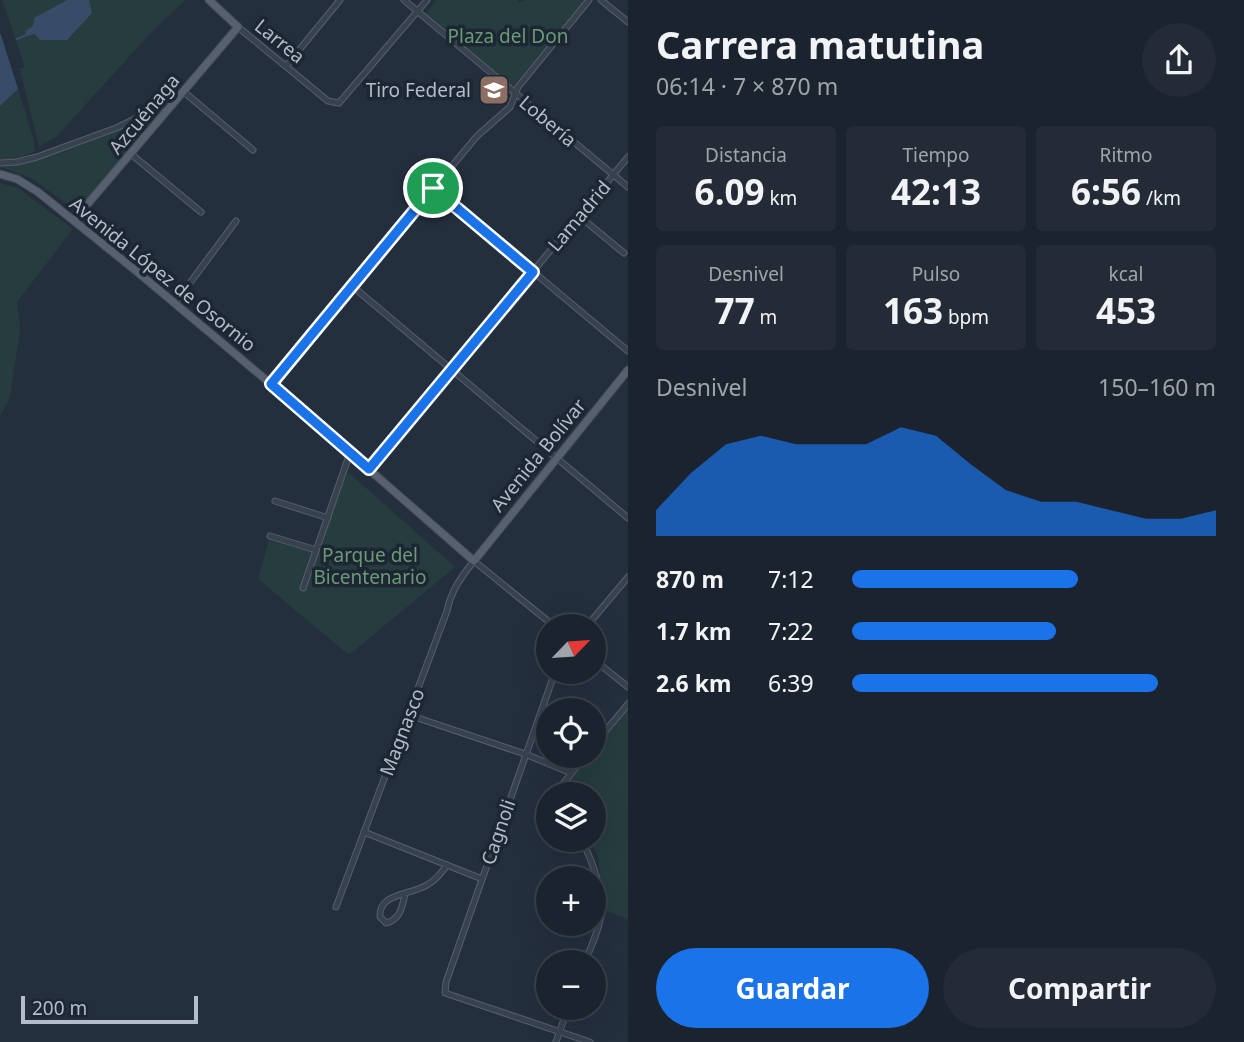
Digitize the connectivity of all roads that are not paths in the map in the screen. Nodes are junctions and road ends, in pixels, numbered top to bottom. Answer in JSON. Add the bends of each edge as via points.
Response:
{"nodes":[{"id":1,"x":209,"y":0,"type":"edge"},
{"id":2,"x":340,"y":0,"type":"edge"},
{"id":3,"x":404,"y":0,"type":"edge"},
{"id":4,"x":427,"y":0,"type":"edge"},
{"id":5,"x":589,"y":0,"type":"edge"},
{"id":6,"x":601,"y":0,"type":"edge"},
{"id":7,"x":417,"y":11,"type":"junction"},
{"id":8,"x":628,"y":22,"type":"edge"},
{"id":9,"x":238,"y":27,"type":"junction"},
{"id":10,"x":286,"y":66,"type":"junction"},
{"id":11,"x":515,"y":93,"type":"junction"},
{"id":12,"x":181,"y":95,"type":"junction"},
{"id":13,"x":253,"y":150,"type":"dead end"},
{"id":14,"x":131,"y":154,"type":"junction"},
{"id":15,"x":628,"y":157,"type":"edge"},
{"id":16,"x":0,"y":163,"type":"edge"},
{"id":17,"x":0,"y":174,"type":"edge"},
{"id":18,"x":613,"y":175,"type":"junction"},
{"id":19,"x":628,"y":187,"type":"edge"},
{"id":20,"x":433,"y":188,"type":"junction"},
{"id":21,"x":201,"y":212,"type":"dead end"},
{"id":22,"x":579,"y":216,"type":"junction"},
{"id":23,"x":74,"y":220,"type":"junction"},
{"id":24,"x":236,"y":221,"type":"dead end"},
{"id":25,"x":624,"y":253,"type":"dead end"},
{"id":26,"x":533,"y":272,"type":"junction"},
{"id":27,"x":351,"y":285,"type":"junction"},
{"id":28,"x":175,"y":303,"type":"junction"},
{"id":29,"x":628,"y":351,"type":"edge"},
{"id":30,"x":452,"y":370,"type":"junction"},
{"id":31,"x":628,"y":370,"type":"edge"},
{"id":32,"x":271,"y":384,"type":"junction"},
{"id":33,"x":350,"y":453,"type":"junction"},
{"id":34,"x":555,"y":458,"type":"junction"},
{"id":35,"x":369,"y":469,"type":"junction"},
{"id":36,"x":275,"y":500,"type":"dead end"},
{"id":37,"x":328,"y":518,"type":"junction"},
{"id":38,"x":628,"y":518,"type":"edge"},
{"id":39,"x":270,"y":536,"type":"dead end"},
{"id":40,"x":316,"y":550,"type":"junction"},
{"id":41,"x":474,"y":561,"type":"junction"},
{"id":42,"x":628,"y":577,"type":"edge"},
{"id":43,"x":303,"y":588,"type":"dead end"},
{"id":44,"x":539,"y":614,"type":"edge"},
{"id":45,"x":597,"y":614,"type":"edge"},
{"id":46,"x":606,"y":669,"type":"edge"},
{"id":47,"x":551,"y":684,"type":"edge"},
{"id":48,"x":628,"y":687,"type":"edge"},
{"id":49,"x":628,"y":704,"type":"edge"},
{"id":50,"x":409,"y":715,"type":"junction"},
{"id":51,"x":606,"y":730,"type":"edge"},
{"id":52,"x":525,"y":754,"type":"junction"},
{"id":53,"x":575,"y":768,"type":"edge"},
{"id":54,"x":571,"y":773,"type":"junction"},
{"id":55,"x":564,"y":782,"type":"edge"},
{"id":56,"x":365,"y":832,"type":"junction"},
{"id":57,"x":588,"y":852,"type":"edge"},
{"id":58,"x":447,"y":865,"type":"junction"},
{"id":59,"x":482,"y":879,"type":"junction"},
{"id":60,"x":405,"y":894,"type":"junction"},
{"id":61,"x":336,"y":907,"type":"dead end"},
{"id":62,"x":589,"y":950,"type":"edge"},
{"id":63,"x":564,"y":1020,"type":"edge"},
{"id":64,"x":560,"y":1031,"type":"junction"},
{"id":65,"x":556,"y":1042,"type":"edge"},
{"id":66,"x":590,"y":1042,"type":"edge"}],
"edges":[{"from":1,"to":9,"type":"main road","name":"Larrea"},
{"from":2,"to":10,"type":"street"},
{"from":3,"to":7,"type":"street","name":"Lobería"},
{"from":4,"to":7,"type":"street"},
{"from":5,"to":11,"type":"street"},
{"from":6,"to":8,"type":"street"},
{"from":7,"to":10,"type":"street","name":"Larrea","via":[[339,103]]},
{"from":7,"to":11,"type":"street","name":"Lobería"},
{"from":9,"to":10,"type":"street","name":"Larrea"},
{"from":9,"to":12,"type":"main road","name":"Azcuénaga"},
{"from":11,"to":18,"type":"street","name":"Lobería"},
{"from":11,"to":20,"type":"street","via":[[510,107],[477,136]]},
{"from":12,"to":13,"type":"street"},
{"from":12,"to":14,"type":"main road","name":"Azcuénaga"},
{"from":12,"to":16,"type":"street","via":[[116,128],[37,157]]},
{"from":14,"to":21,"type":"street"},
{"from":14,"to":23,"type":"main road","name":"Azcuénaga"},
{"from":15,"to":18,"type":"street","name":"Lamadrid"},
{"from":17,"to":23,"type":"main road","name":"Avenida López de Osornio","via":[[30,187]]},
{"from":18,"to":19,"type":"street","name":"Lobería"},
{"from":18,"to":22,"type":"street","name":"Lamadrid"},
{"from":20,"to":26,"type":"street"},
{"from":20,"to":27,"type":"street"},
{"from":22,"to":25,"type":"street"},
{"from":22,"to":26,"type":"street","name":"Lamadrid"},
{"from":23,"to":28,"type":"main road","name":"Avenida López de Osornio"},
{"from":24,"to":28,"type":"street"},
{"from":26,"to":29,"type":"street"},
{"from":26,"to":30,"type":"street","name":"Lamadrid"},
{"from":27,"to":30,"type":"street"},
{"from":27,"to":32,"type":"street"},
{"from":28,"to":32,"type":"main road","name":"Avenida López de Osornio"},
{"from":30,"to":34,"type":"street"},
{"from":30,"to":35,"type":"street","name":"Lamadrid"},
{"from":31,"to":34,"type":"main road","name":"Avenida Bolívar"},
{"from":32,"to":33,"type":"main road","name":"Avenida López de Osornio"},
{"from":33,"to":35,"type":"main road","name":"Avenida López de Osornio"},
{"from":33,"to":37,"type":"street"},
{"from":34,"to":38,"type":"street"},
{"from":34,"to":41,"type":"main road","name":"Avenida Bolívar"},
{"from":35,"to":41,"type":"main road","name":"Avenida López de Osornio"},
{"from":36,"to":37,"type":"street"},
{"from":37,"to":40,"type":"street"},
{"from":39,"to":40,"type":"street"},
{"from":40,"to":43,"type":"street"},
{"from":41,"to":44,"type":"street","name":"Avenida López de Osornio"},
{"from":41,"to":50,"type":"street","name":"Magnasco","via":[[454,589]]},
{"from":42,"to":45,"type":"street"},
{"from":46,"to":48,"type":"street"},
{"from":47,"to":52,"type":"street","name":"Cagnoli"},
{"from":49,"to":51,"type":"street"},
{"from":50,"to":52,"type":"street"},
{"from":50,"to":56,"type":"street","name":"Magnasco"},
{"from":52,"to":54,"type":"street"},
{"from":52,"to":59,"type":"street","name":"Cagnoli"},
{"from":53,"to":54,"type":"street"},
{"from":54,"to":55,"type":"street"},
{"from":56,"to":58,"type":"street"},
{"from":56,"to":61,"type":"street","name":"Magnasco"},
{"from":57,"to":62,"type":"street","via":[[601,918]]},
{"from":58,"to":59,"type":"street"},
{"from":58,"to":60,"type":"street","via":[[433,882]]},
{"from":59,"to":64,"type":"street","name":"Cagnoli","via":[[445,993]]},
{"from":60,"to":60,"type":"street","via":[[383,902],[379,910],[386,923],[394,921]]},
{"from":63,"to":64,"type":"street"},
{"from":64,"to":65,"type":"street"},
{"from":64,"to":66,"type":"street"}]}
